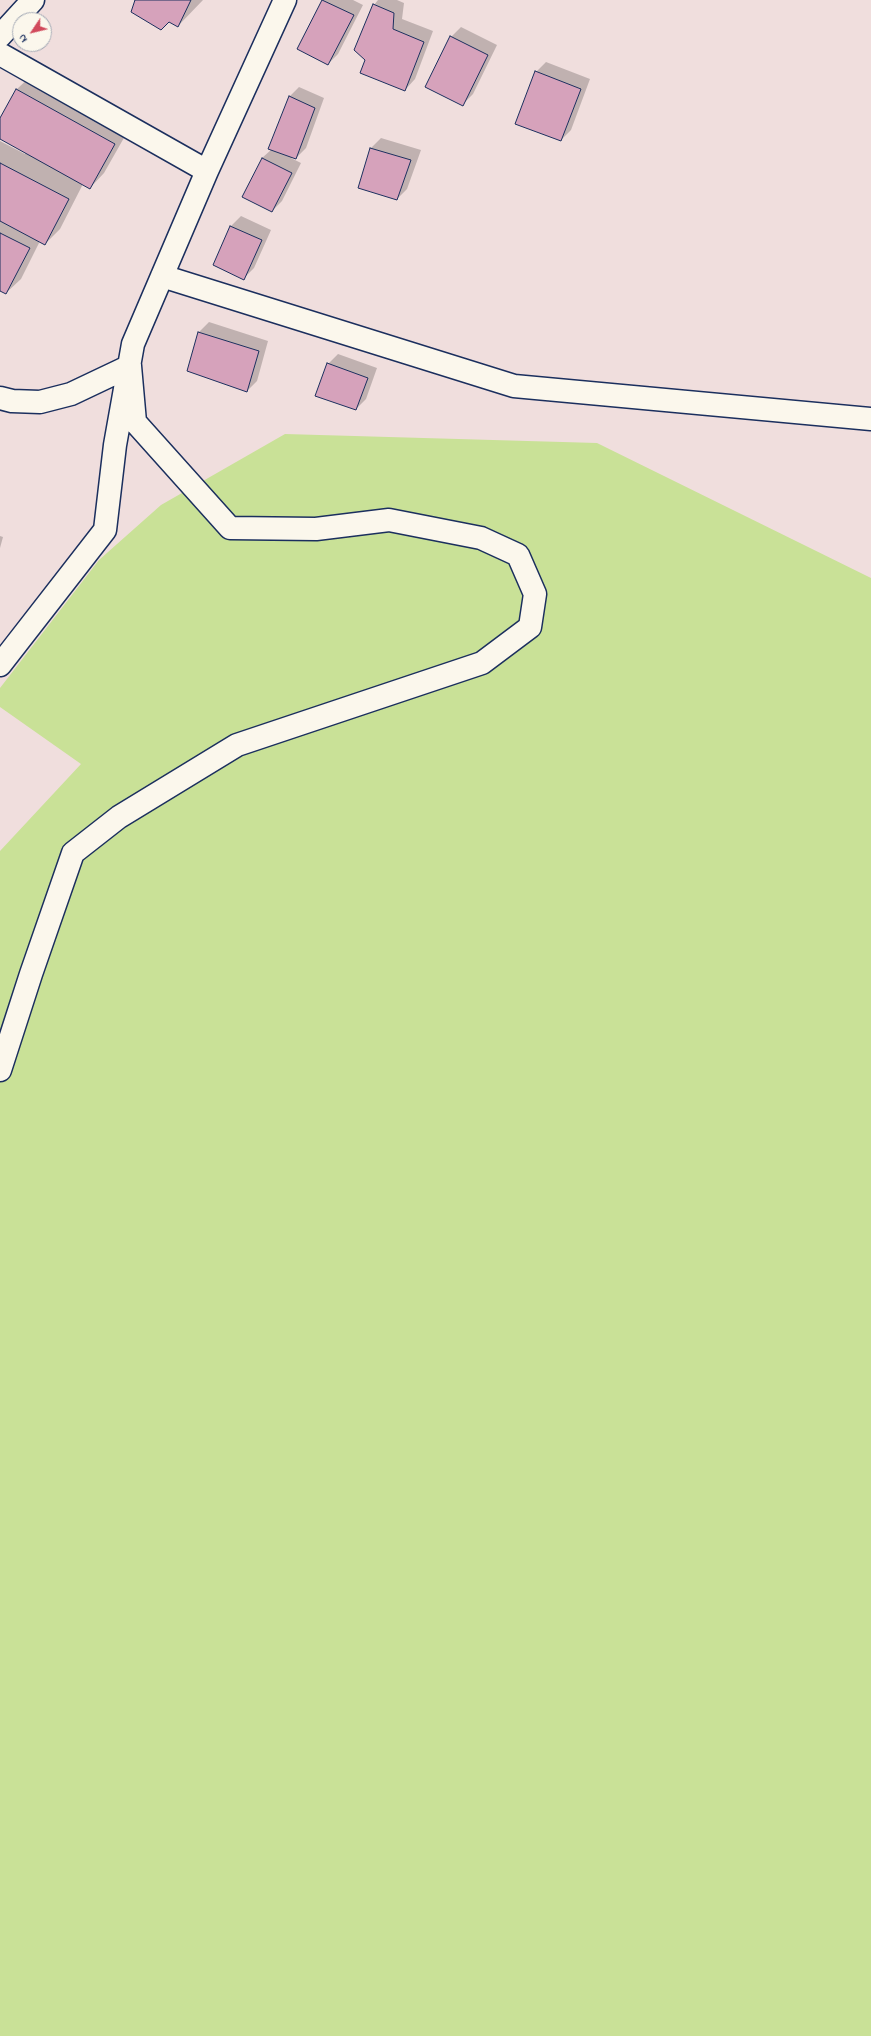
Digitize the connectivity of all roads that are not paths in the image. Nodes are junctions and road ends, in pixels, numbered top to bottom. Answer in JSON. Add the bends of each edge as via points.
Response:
{"nodes":[{"id":1,"x":33,"y":0,"type":"edge"},
{"id":2,"x":285,"y":0,"type":"edge"},
{"id":3,"x":0,"y":36,"type":"edge"},
{"id":4,"x":0,"y":54,"type":"edge"},
{"id":5,"x":207,"y":171,"type":"junction"},
{"id":6,"x":162,"y":276,"type":"junction"},
{"id":7,"x":130,"y":366,"type":"junction"},
{"id":8,"x":0,"y":398,"type":"edge"},
{"id":9,"x":871,"y":419,"type":"edge"},
{"id":10,"x":0,"y":665,"type":"edge"},
{"id":11,"x":0,"y":1070,"type":"edge"}],
"edges":[{"from":1,"to":3,"type":"street"},
{"from":2,"to":5,"type":"street"},
{"from":4,"to":5,"type":"street"},
{"from":5,"to":6,"type":"street"},
{"from":6,"to":7,"type":"street","via":[[133,344]]},
{"from":6,"to":9,"type":"street","via":[[514,386]]},
{"from":7,"to":8,"type":"street","via":[[71,394],[40,402]]},
{"from":7,"to":10,"type":"street","via":[[115,445],[104,530]]},
{"from":7,"to":11,"type":"street","via":[[135,422],[230,528],[316,529],[389,520],[481,538],[518,555],[535,594],[530,627],[482,663],[237,745],[119,817],[73,854]]}]}
